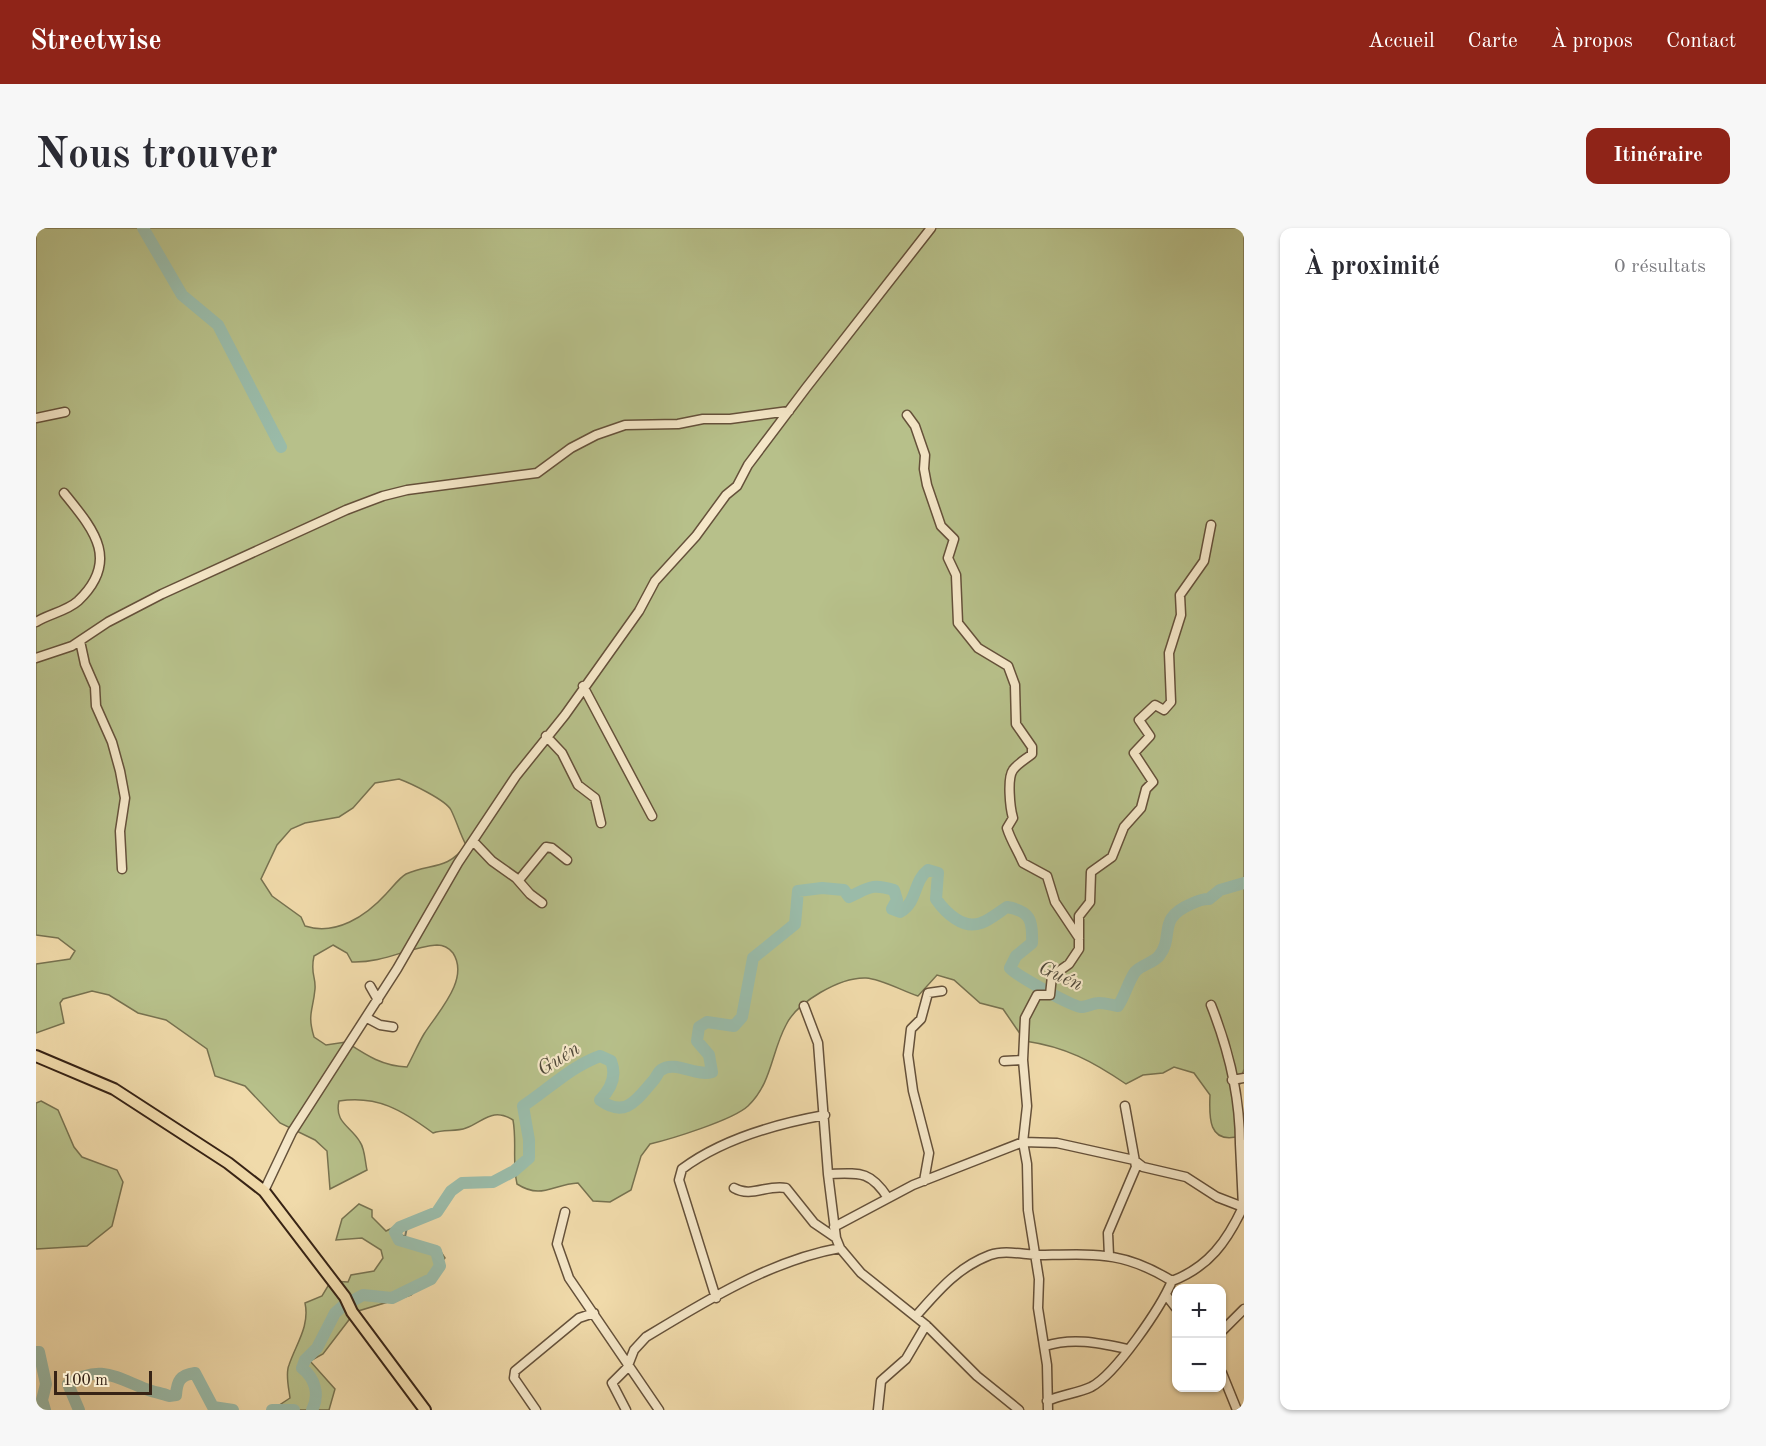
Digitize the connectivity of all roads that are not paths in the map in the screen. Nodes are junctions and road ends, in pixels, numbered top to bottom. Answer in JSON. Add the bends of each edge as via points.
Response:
{"nodes":[{"id":1,"x":932,"y":228,"type":"edge"},
{"id":2,"x":789,"y":411,"type":"junction"},
{"id":3,"x":65,"y":412,"type":"dead end"},
{"id":4,"x":907,"y":415,"type":"dead end"},
{"id":5,"x":36,"y":418,"type":"edge"},
{"id":6,"x":64,"y":493,"type":"dead end"},
{"id":7,"x":1210,"y":525,"type":"dead end"},
{"id":8,"x":36,"y":622,"type":"edge"},
{"id":9,"x":80,"y":641,"type":"junction"},
{"id":10,"x":36,"y":658,"type":"edge"},
{"id":11,"x":583,"y":686,"type":"junction"},
{"id":12,"x":546,"y":736,"type":"junction"},
{"id":13,"x":652,"y":816,"type":"dead end"},
{"id":14,"x":601,"y":823,"type":"dead end"},
{"id":15,"x":473,"y":841,"type":"junction"},
{"id":16,"x":567,"y":860,"type":"dead end"},
{"id":17,"x":122,"y":869,"type":"dead end"},
{"id":18,"x":519,"y":880,"type":"junction"},
{"id":19,"x":542,"y":903,"type":"dead end"},
{"id":20,"x":1081,"y":943,"type":"junction"},
{"id":21,"x":370,"y":986,"type":"dead end"},
{"id":22,"x":942,"y":991,"type":"dead end"},
{"id":23,"x":378,"y":1000,"type":"junction"},
{"id":24,"x":1211,"y":1005,"type":"dead end"},
{"id":25,"x":804,"y":1006,"type":"dead end"},
{"id":26,"x":366,"y":1018,"type":"junction"},
{"id":27,"x":393,"y":1027,"type":"dead end"},
{"id":28,"x":36,"y":1056,"type":"edge"},
{"id":29,"x":1023,"y":1060,"type":"junction"},
{"id":30,"x":1004,"y":1061,"type":"dead end"},
{"id":31,"x":1244,"y":1078,"type":"edge"},
{"id":32,"x":1232,"y":1080,"type":"junction"},
{"id":33,"x":1125,"y":1106,"type":"dead end"},
{"id":34,"x":825,"y":1115,"type":"junction"},
{"id":35,"x":1023,"y":1142,"type":"junction"},
{"id":36,"x":1242,"y":1144,"type":"edge"},
{"id":37,"x":1134,"y":1160,"type":"junction"},
{"id":38,"x":828,"y":1174,"type":"junction"},
{"id":39,"x":924,"y":1181,"type":"junction"},
{"id":40,"x":734,"y":1188,"type":"dead end"},
{"id":41,"x":264,"y":1191,"type":"junction"},
{"id":42,"x":888,"y":1198,"type":"junction"},
{"id":43,"x":1243,"y":1206,"type":"edge"},
{"id":44,"x":565,"y":1212,"type":"dead end"},
{"id":45,"x":834,"y":1227,"type":"junction"},
{"id":46,"x":836,"y":1238,"type":"junction"},
{"id":47,"x":840,"y":1248,"type":"junction"},
{"id":48,"x":1035,"y":1254,"type":"junction"},
{"id":49,"x":1109,"y":1256,"type":"junction"},
{"id":50,"x":1172,"y":1281,"type":"junction"},
{"id":51,"x":1166,"y":1295,"type":"junction"},
{"id":52,"x":716,"y":1298,"type":"junction"},
{"id":53,"x":1172,"y":1303,"type":"edge"},
{"id":54,"x":1244,"y":1310,"type":"edge"},
{"id":55,"x":594,"y":1314,"type":"junction"},
{"id":56,"x":916,"y":1316,"type":"junction"},
{"id":57,"x":926,"y":1325,"type":"junction"},
{"id":58,"x":1226,"y":1326,"type":"edge"},
{"id":59,"x":1045,"y":1346,"type":"junction"},
{"id":60,"x":1128,"y":1349,"type":"junction"},
{"id":61,"x":628,"y":1364,"type":"junction"},
{"id":62,"x":1226,"y":1385,"type":"edge"},
{"id":63,"x":1048,"y":1405,"type":"edge"},
{"id":64,"x":425,"y":1410,"type":"edge"},
{"id":65,"x":536,"y":1410,"type":"edge"},
{"id":66,"x":626,"y":1410,"type":"edge"},
{"id":67,"x":659,"y":1410,"type":"edge"},
{"id":68,"x":878,"y":1410,"type":"edge"},
{"id":69,"x":1019,"y":1410,"type":"edge"},
{"id":70,"x":1237,"y":1410,"type":"edge"}],
"edges":[{"from":1,"to":2,"type":"street"},
{"from":2,"to":9,"type":"street","via":[[678,424],[625,425],[571,448],[537,473],[383,496],[153,598]]},
{"from":2,"to":11,"type":"street","via":[[736,486],[655,581],[639,610]]},
{"from":3,"to":5,"type":"street"},
{"from":4,"to":20,"type":"street","via":[[926,458],[927,485],[941,526],[954,538],[948,558],[956,576],[958,623],[978,648],[1008,666],[1015,685],[1016,723],[1032,747],[1032,754],[1013,769],[1010,777],[1009,805],[1013,818],[1007,828],[1009,835],[1023,863],[1047,876],[1055,902]]},
{"from":6,"to":8,"type":"street","via":[[97,537],[99,571],[78,601]]},
{"from":7,"to":20,"type":"street","via":[[1204,561],[1180,595],[1181,615],[1169,653],[1171,702],[1164,710],[1155,705],[1139,720],[1150,736],[1134,753],[1153,782],[1146,789],[1141,808],[1124,827],[1112,857],[1092,872],[1090,902],[1079,916]]},
{"from":9,"to":10,"type":"street"},
{"from":9,"to":17,"type":"street","via":[[125,798],[120,831]]},
{"from":11,"to":12,"type":"street"},
{"from":11,"to":13,"type":"street"},
{"from":12,"to":14,"type":"street","via":[[562,753],[578,785],[595,798]]},
{"from":12,"to":15,"type":"street"},
{"from":15,"to":18,"type":"street"},
{"from":15,"to":23,"type":"street"},
{"from":16,"to":18,"type":"street","via":[[546,847]]},
{"from":18,"to":19,"type":"street"},
{"from":20,"to":29,"type":"street","via":[[1075,958],[1052,976],[1052,993],[1037,995],[1025,1018]]},
{"from":21,"to":23,"type":"street"},
{"from":22,"to":39,"type":"street","via":[[928,993],[921,1019],[911,1029],[909,1039],[913,1090],[929,1153]]},
{"from":23,"to":26,"type":"street"},
{"from":24,"to":32,"type":"street","via":[[1224,1040]]},
{"from":25,"to":34,"type":"street","via":[[818,1042]]},
{"from":26,"to":27,"type":"street"},
{"from":26,"to":41,"type":"street","via":[[292,1132]]},
{"from":28,"to":41,"type":"main road","via":[[114,1089]]},
{"from":29,"to":30,"type":"street"},
{"from":29,"to":35,"type":"street","via":[[1027,1106]]},
{"from":31,"to":32,"type":"street"},
{"from":32,"to":36,"type":"street"},
{"from":33,"to":37,"type":"street"},
{"from":34,"to":38,"type":"street"},
{"from":34,"to":52,"type":"street","via":[[734,1141],[682,1169],[679,1180]]},
{"from":35,"to":37,"type":"street","via":[[1057,1143]]},
{"from":35,"to":39,"type":"street"},
{"from":35,"to":48,"type":"street"},
{"from":36,"to":43,"type":"street"},
{"from":37,"to":43,"type":"street","via":[[1143,1167],[1186,1176],[1217,1197]]},
{"from":37,"to":49,"type":"street","via":[[1135,1173],[1108,1233]]},
{"from":38,"to":42,"type":"street","via":[[869,1176]]},
{"from":38,"to":45,"type":"street"},
{"from":39,"to":42,"type":"street"},
{"from":40,"to":46,"type":"street","via":[[756,1192],[786,1188],[809,1218]]},
{"from":41,"to":64,"type":"main road"},
{"from":42,"to":45,"type":"street"},
{"from":43,"to":50,"type":"street","via":[[1224,1244],[1214,1255]]},
{"from":44,"to":55,"type":"street","via":[[557,1244],[569,1278]]},
{"from":45,"to":46,"type":"street"},
{"from":46,"to":47,"type":"street"},
{"from":47,"to":52,"type":"street","via":[[796,1261]]},
{"from":47,"to":56,"type":"street","via":[[861,1273]]},
{"from":48,"to":49,"type":"street"},
{"from":48,"to":56,"type":"street","via":[[996,1253],[972,1263],[954,1275]]},
{"from":48,"to":59,"type":"street"},
{"from":49,"to":50,"type":"street","via":[[1133,1260]]},
{"from":50,"to":51,"type":"street"},
{"from":51,"to":53,"type":"street"},
{"from":51,"to":60,"type":"street"},
{"from":52,"to":61,"type":"street","via":[[646,1336]]},
{"from":54,"to":58,"type":"street"},
{"from":55,"to":61,"type":"street"},
{"from":55,"to":65,"type":"street","via":[[579,1318],[515,1371],[514,1378]]},
{"from":56,"to":57,"type":"street"},
{"from":57,"to":68,"type":"street","via":[[906,1359],[881,1381]]},
{"from":57,"to":69,"type":"street","via":[[977,1376]]},
{"from":59,"to":60,"type":"street","via":[[1063,1340],[1092,1341]]},
{"from":59,"to":63,"type":"street"},
{"from":60,"to":63,"type":"street","via":[[1100,1382]]},
{"from":61,"to":66,"type":"street","via":[[612,1383]]},
{"from":61,"to":67,"type":"street"},
{"from":62,"to":70,"type":"street"}]}
